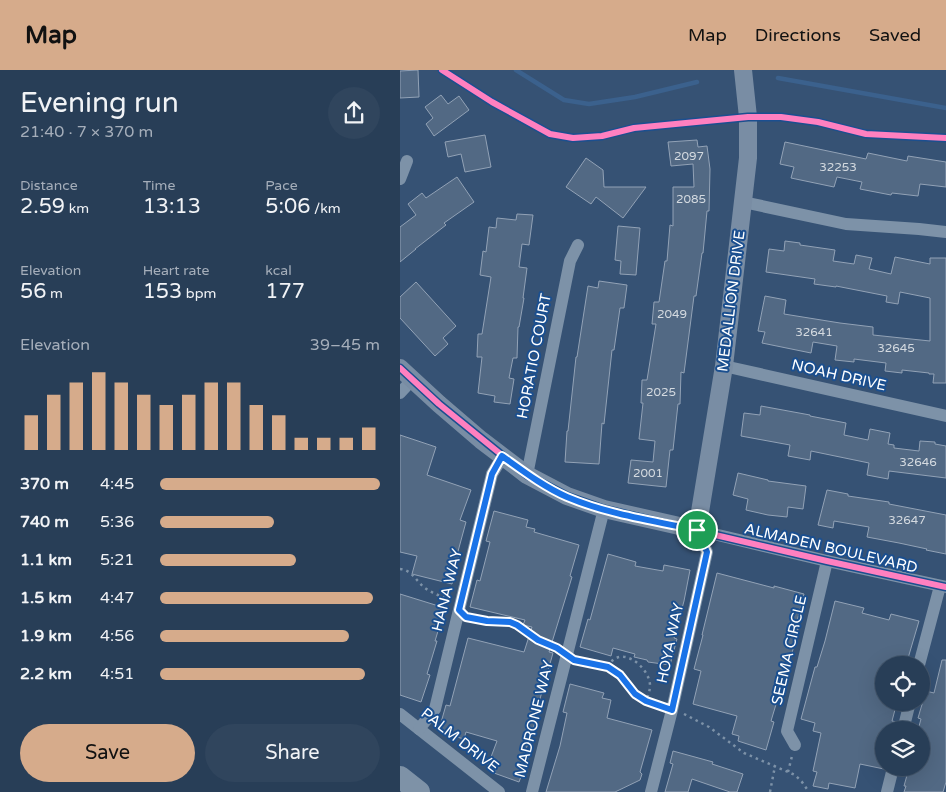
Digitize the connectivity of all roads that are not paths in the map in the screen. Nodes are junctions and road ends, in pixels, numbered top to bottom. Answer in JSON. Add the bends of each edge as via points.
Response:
{"nodes":[{"id":1,"x":743,"y":70,"type":"edge"},
{"id":2,"x":408,"y":161,"type":"dead end"},
{"id":3,"x":400,"y":179,"type":"edge"},
{"id":4,"x":743,"y":202,"type":"junction"},
{"id":5,"x":946,"y":232,"type":"edge"},
{"id":6,"x":578,"y":245,"type":"dead end"},
{"id":7,"x":724,"y":366,"type":"junction"},
{"id":8,"x":400,"y":368,"type":"edge"},
{"id":9,"x":413,"y":379,"type":"junction"},
{"id":10,"x":400,"y":393,"type":"edge"},
{"id":11,"x":946,"y":416,"type":"edge"},
{"id":12,"x":502,"y":456,"type":"junction"},
{"id":13,"x":527,"y":475,"type":"junction"},
{"id":14,"x":604,"y":509,"type":"junction"},
{"id":15,"x":697,"y":530,"type":"junction"},
{"id":16,"x":827,"y":561,"type":"junction"},
{"id":17,"x":943,"y":586,"type":"edge"},
{"id":18,"x":923,"y":656,"type":"edge"},
{"id":19,"x":400,"y":714,"type":"edge"},
{"id":20,"x":419,"y":729,"type":"junction"},
{"id":21,"x":795,"y":745,"type":"dead end"},
{"id":22,"x":891,"y":776,"type":"edge"},
{"id":23,"x":400,"y":777,"type":"edge"},
{"id":24,"x":419,"y":792,"type":"edge"},
{"id":25,"x":499,"y":792,"type":"edge"},
{"id":26,"x":532,"y":792,"type":"edge"},
{"id":27,"x":650,"y":792,"type":"edge"},
{"id":28,"x":887,"y":792,"type":"edge"}],
"edges":[{"from":1,"to":4,"type":"street","name":"MEDALLION DRIVE","via":[[748,158]]},
{"from":2,"to":3,"type":"street"},
{"from":4,"to":5,"type":"street","via":[[846,224]]},
{"from":4,"to":7,"type":"street","name":"MEDALLION DRIVE"},
{"from":6,"to":13,"type":"street","name":"HORATIO COURT","via":[[570,261]]},
{"from":7,"to":11,"type":"street","name":"NOAH DRIVE"},
{"from":7,"to":15,"type":"street","name":"MEDALLION DRIVE"},
{"from":8,"to":9,"type":"street","name":"ALMADEN BOULEVARD"},
{"from":9,"to":10,"type":"street"},
{"from":9,"to":12,"type":"street","name":"ALMADEN BOULEVARD","via":[[438,404]]},
{"from":12,"to":13,"type":"street","name":"ALMADEN BOULEVARD"},
{"from":12,"to":20,"type":"street","name":"HANA WAY","via":[[492,474],[435,709]]},
{"from":13,"to":14,"type":"street","name":"ALMADEN BOULEVARD","via":[[567,496]]},
{"from":14,"to":15,"type":"street","name":"ALMADEN BOULEVARD"},
{"from":14,"to":26,"type":"street","name":"MADRONE WAY"},
{"from":15,"to":16,"type":"street","name":"ALMADEN BOULEVARD"},
{"from":15,"to":27,"type":"street","name":"HOYA WAY","via":[[707,552]]},
{"from":16,"to":17,"type":"street","name":"ALMADEN BOULEVARD"},
{"from":16,"to":21,"type":"street","name":"SEEMA CIRCLE","via":[[787,731]]},
{"from":17,"to":18,"type":"street"},
{"from":19,"to":20,"type":"street","name":"PALM DRIVE"},
{"from":20,"to":25,"type":"street","name":"PALM DRIVE"},
{"from":22,"to":28,"type":"street"},
{"from":23,"to":24,"type":"highway"}]}
